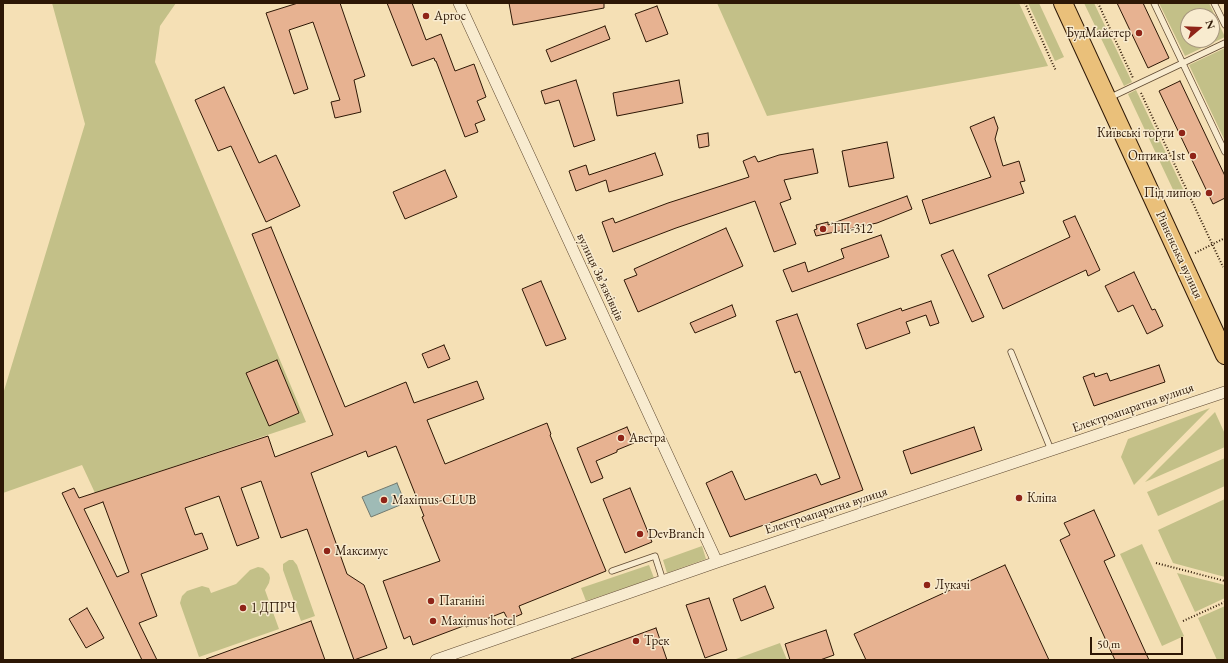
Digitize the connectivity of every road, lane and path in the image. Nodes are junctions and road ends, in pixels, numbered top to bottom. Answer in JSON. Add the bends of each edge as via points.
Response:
{"nodes":[{"id":1,"x":459,"y":3,"type":"edge"},
{"id":2,"x":1025,"y":3,"type":"edge"},
{"id":3,"x":1062,"y":3,"type":"edge"},
{"id":4,"x":1098,"y":3,"type":"edge"},
{"id":5,"x":1154,"y":3,"type":"edge"},
{"id":6,"x":1214,"y":3,"type":"edge"},
{"id":7,"x":1225,"y":25,"type":"edge"},
{"id":8,"x":1225,"y":43,"type":"edge"},
{"id":9,"x":1182,"y":63,"type":"junction"},
{"id":10,"x":1056,"y":71,"type":"dead end"},
{"id":11,"x":1137,"y":85,"type":"junction"},
{"id":12,"x":1107,"y":99,"type":"junction"},
{"id":13,"x":1225,"y":152,"type":"edge"},
{"id":14,"x":1225,"y":238,"type":"edge"},
{"id":15,"x":1212,"y":244,"type":"junction"},
{"id":16,"x":1195,"y":253,"type":"dead end"},
{"id":17,"x":1223,"y":267,"type":"dead end"},
{"id":18,"x":1011,"y":352,"type":"dead end"},
{"id":19,"x":1225,"y":355,"type":"edge"},
{"id":20,"x":1225,"y":392,"type":"edge"},
{"id":21,"x":1051,"y":450,"type":"junction"},
{"id":22,"x":717,"y":562,"type":"junction"},
{"id":23,"x":1156,"y":563,"type":"dead end"},
{"id":24,"x":612,"y":571,"type":"dead end"},
{"id":25,"x":663,"y":581,"type":"junction"},
{"id":26,"x":1225,"y":581,"type":"edge"},
{"id":27,"x":1225,"y":602,"type":"edge"},
{"id":28,"x":1183,"y":621,"type":"dead end"},
{"id":29,"x":436,"y":660,"type":"edge"}],
"edges":[{"from":1,"to":22,"type":"street","name":"вулиця Звʼязківців"},
{"from":2,"to":10,"type":"path"},
{"from":3,"to":12,"type":"main road","name":"Рівненська вулиця"},
{"from":4,"to":11,"type":"path"},
{"from":5,"to":9,"type":"lane"},
{"from":6,"to":7,"type":"lane"},
{"from":8,"to":9,"type":"lane"},
{"from":9,"to":11,"type":"lane"},
{"from":9,"to":13,"type":"lane"},
{"from":11,"to":12,"type":"lane"},
{"from":11,"to":15,"type":"path"},
{"from":12,"to":19,"type":"main road","name":"Рівненська вулиця"},
{"from":14,"to":15,"type":"path"},
{"from":15,"to":16,"type":"path"},
{"from":15,"to":17,"type":"path"},
{"from":18,"to":21,"type":"lane"},
{"from":20,"to":21,"type":"street","name":"Електроапаратна вулиця"},
{"from":21,"to":22,"type":"street","name":"Електроапаратна вулиця"},
{"from":22,"to":25,"type":"street","name":"Електроапаратна вулиця"},
{"from":23,"to":26,"type":"path"},
{"from":24,"to":25,"type":"lane","via":[[655,556]]},
{"from":25,"to":29,"type":"street","name":"Електроапаратна вулиця"},
{"from":27,"to":28,"type":"path"}]}
